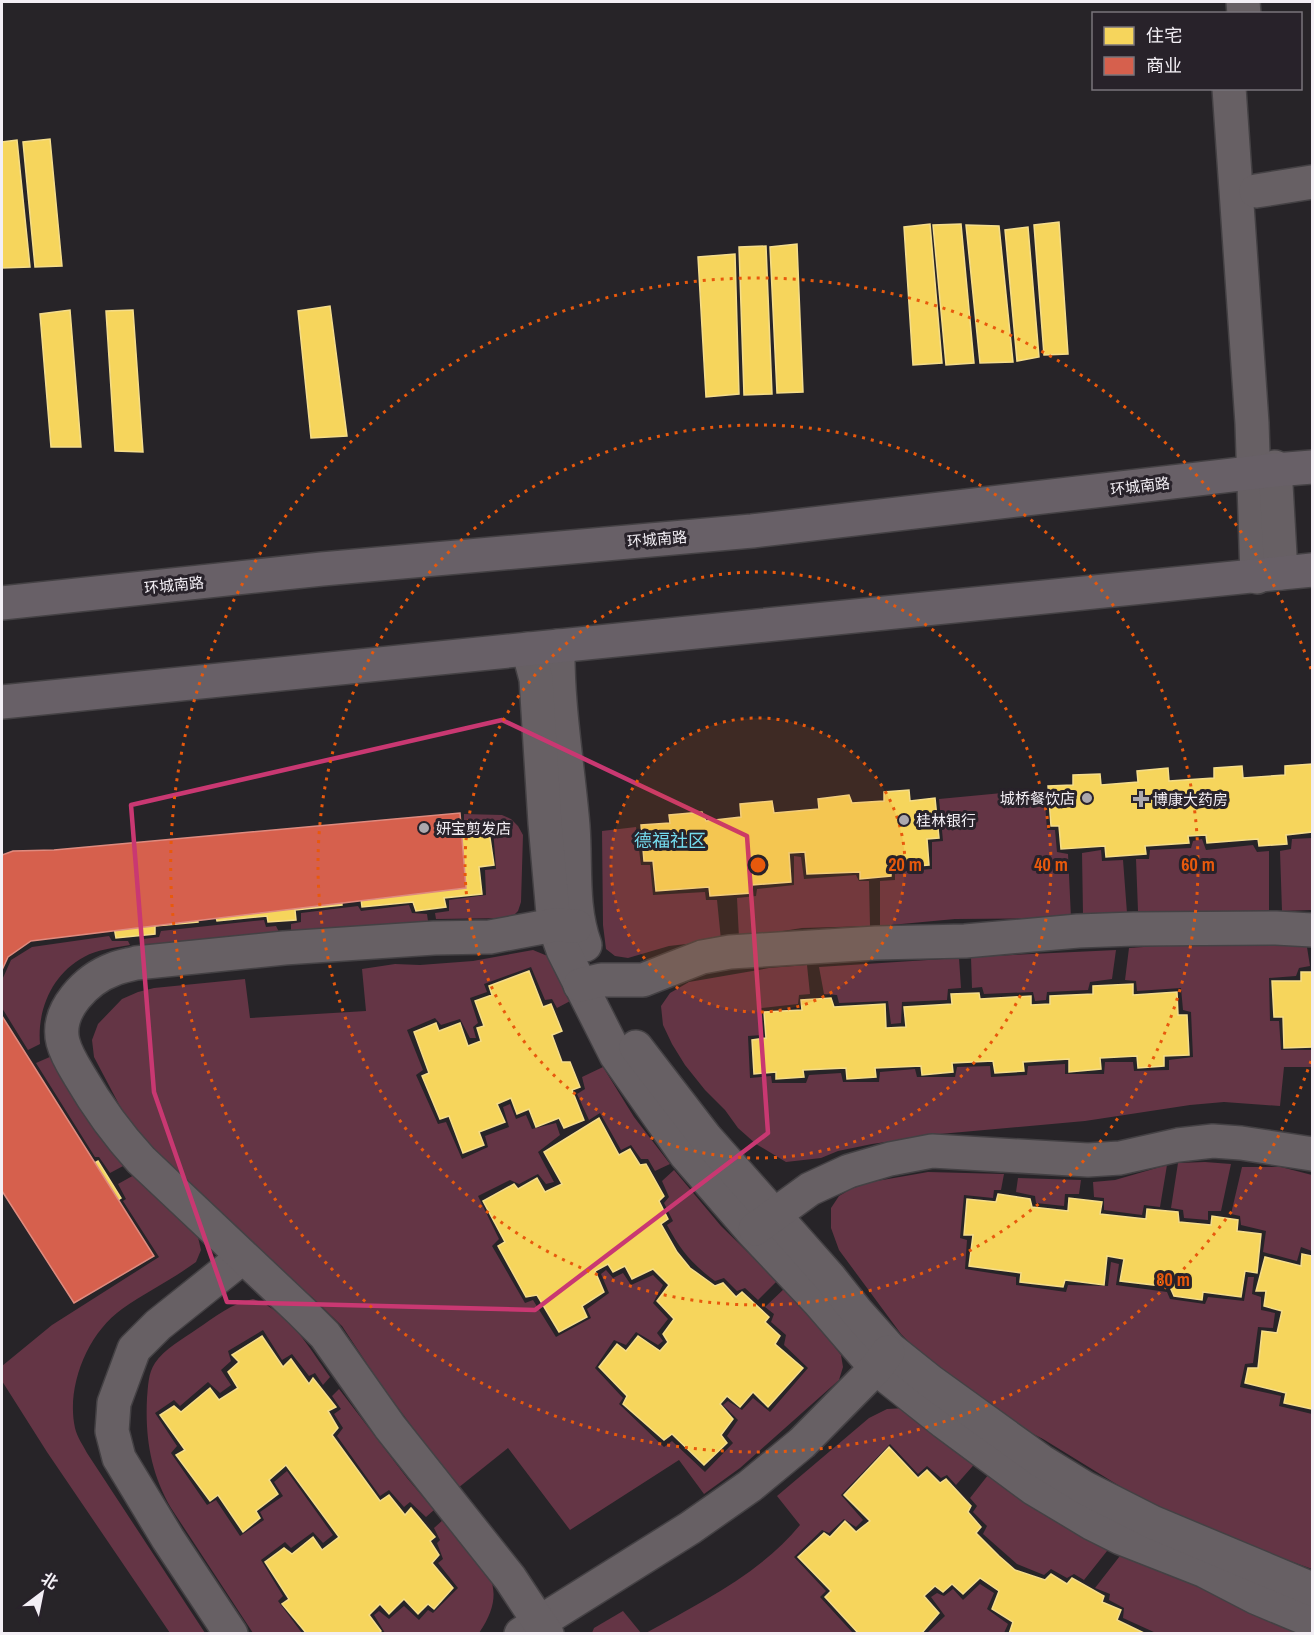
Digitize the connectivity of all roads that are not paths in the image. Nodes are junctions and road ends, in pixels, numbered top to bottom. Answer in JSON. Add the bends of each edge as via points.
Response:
{"nodes":[{"id":1,"x":1229,"y":90,"type":"edge"},
{"id":2,"x":1249,"y":90,"type":"edge"},
{"id":3,"x":1312,"y":182,"type":"edge"},
{"id":4,"x":1256,"y":191,"type":"junction"},
{"id":5,"x":1312,"y":467,"type":"edge"},
{"id":6,"x":1264,"y":471,"type":"junction"},
{"id":7,"x":1284,"y":573,"type":"edge"},
{"id":8,"x":2,"y":603,"type":"edge"},
{"id":9,"x":543,"y":647,"type":"junction"},
{"id":10,"x":2,"y":702,"type":"edge"},
{"id":11,"x":566,"y":925,"type":"junction"},
{"id":12,"x":1312,"y":930,"type":"edge"},
{"id":13,"x":591,"y":983,"type":"junction"},
{"id":14,"x":1312,"y":1154,"type":"edge"},
{"id":15,"x":763,"y":1223,"type":"junction"},
{"id":16,"x":243,"y":1257,"type":"junction"},
{"id":17,"x":883,"y":1359,"type":"junction"},
{"id":18,"x":1312,"y":1589,"type":"edge"},
{"id":19,"x":1312,"y":1621,"type":"edge"},
{"id":20,"x":536,"y":1629,"type":"edge"},
{"id":21,"x":231,"y":1634,"type":"edge"}],
"edges":[{"from":1,"to":6,"type":"street","via":[[1252,423]]},
{"from":2,"to":4,"type":"street"},
{"from":3,"to":4,"type":"street"},
{"from":4,"to":6,"type":"street","via":[[1274,421]]},
{"from":5,"to":6,"type":"main road","name":"环城南路"},
{"from":6,"to":7,"type":"street"},
{"from":6,"to":8,"type":"main road","name":"环城南路","via":[[752,531],[334,568]]},
{"from":7,"to":9,"type":"main road"},
{"from":9,"to":10,"type":"main road"},
{"from":9,"to":11,"type":"street","via":[[536,679],[545,823]]},
{"from":11,"to":13,"type":"street","via":[[562,950]]},
{"from":11,"to":16,"type":"street","via":[[490,937],[284,948],[136,963],[113,969],[76,995],[66,1011],[63,1041],[96,1103],[141,1160]]},
{"from":12,"to":13,"type":"street","via":[[1078,931],[965,941],[729,952],[702,957],[643,980]]},
{"from":13,"to":15,"type":"street","via":[[616,1055],[644,1097],[686,1155]]},
{"from":14,"to":15,"type":"street","via":[[1213,1141],[1088,1160],[932,1151],[849,1171],[810,1189]]},
{"from":15,"to":17,"type":"street","via":[[819,1302]]},
{"from":16,"to":20,"type":"street","via":[[325,1335],[390,1427],[510,1578]]},
{"from":16,"to":21,"type":"street","via":[[134,1349],[114,1403],[112,1431],[119,1458],[130,1477]]},
{"from":17,"to":18,"type":"street","via":[[930,1381],[1085,1488],[1152,1522]]},
{"from":17,"to":19,"type":"street","via":[[1033,1488],[1067,1510],[1121,1538],[1205,1571]]},
{"from":17,"to":20,"type":"street","via":[[802,1443],[750,1486]]}]}
